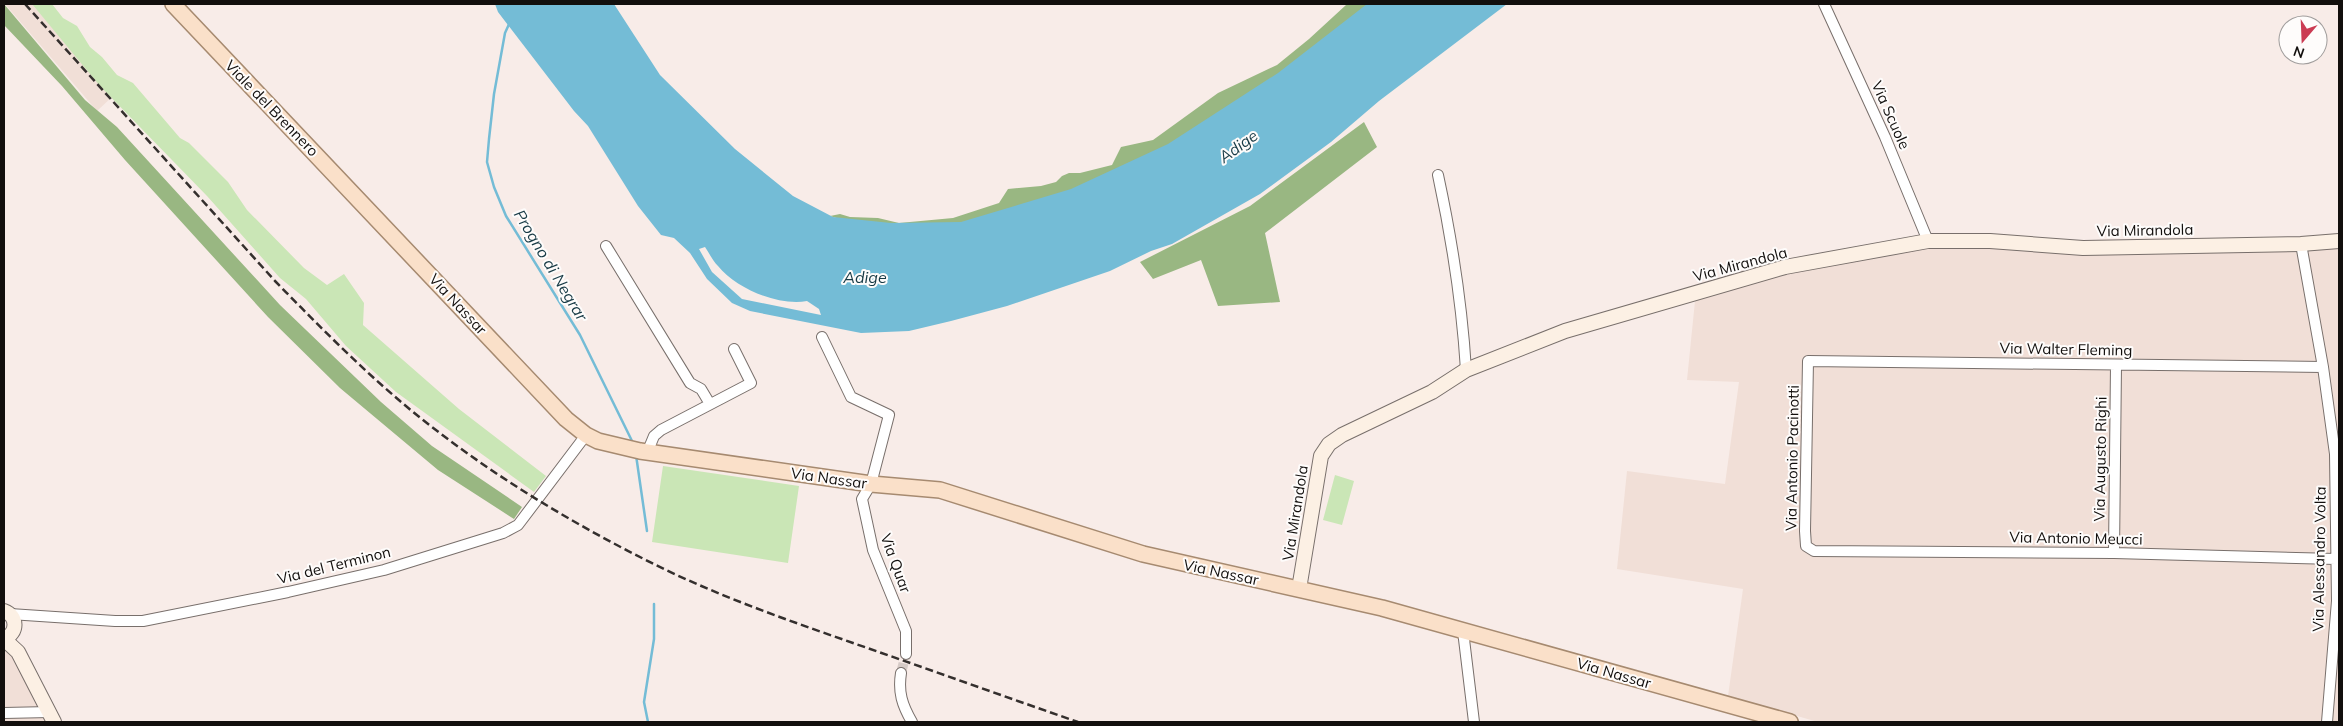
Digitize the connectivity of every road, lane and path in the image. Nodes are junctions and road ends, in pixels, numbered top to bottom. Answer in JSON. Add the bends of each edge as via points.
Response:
{"nodes":[{"id":1,"x":174,"y":4,"type":"edge"},
{"id":2,"x":1824,"y":4,"type":"edge"},
{"id":3,"x":1438,"y":175,"type":"dead end"},
{"id":4,"x":370,"y":211,"type":"joint"},
{"id":5,"x":1928,"y":241,"type":"junction"},
{"id":6,"x":2339,"y":241,"type":"edge"},
{"id":7,"x":2301,"y":244,"type":"junction"},
{"id":8,"x":606,"y":246,"type":"dead end"},
{"id":9,"x":822,"y":337,"type":"dead end"},
{"id":10,"x":734,"y":349,"type":"dead end"},
{"id":11,"x":1808,"y":361,"type":"joint"},
{"id":12,"x":2116,"y":365,"type":"junction"},
{"id":13,"x":2323,"y":367,"type":"junction"},
{"id":14,"x":1466,"y":370,"type":"junction"},
{"id":15,"x":710,"y":404,"type":"junction"},
{"id":16,"x":2335,"y":425,"type":"edge"},
{"id":17,"x":586,"y":434,"type":"junction"},
{"id":18,"x":643,"y":452,"type":"junction"},
{"id":19,"x":871,"y":484,"type":"junction"},
{"id":20,"x":1814,"y":551,"type":"joint"},
{"id":21,"x":2114,"y":553,"type":"junction"},
{"id":22,"x":2336,"y":559,"type":"junction"},
{"id":23,"x":1299,"y":589,"type":"junction"},
{"id":24,"x":2338,"y":601,"type":"edge"},
{"id":25,"x":8,"y":626,"type":"edge"},
{"id":26,"x":1463,"y":631,"type":"junction"},
{"id":27,"x":906,"y":654,"type":"tunnel mouth"},
{"id":28,"x":901,"y":673,"type":"tunnel mouth"},
{"id":29,"x":4,"y":712,"type":"edge"},
{"id":30,"x":52,"y":717,"type":"edge"},
{"id":31,"x":912,"y":722,"type":"edge"},
{"id":32,"x":1474,"y":722,"type":"edge"},
{"id":33,"x":1790,"y":722,"type":"edge"},
{"id":34,"x":2326,"y":722,"type":"edge"}],
"edges":[{"from":1,"to":4,"type":"main road","name":"Viale del Brennero"},
{"from":2,"to":5,"type":"street","name":"Via Scuole"},
{"from":3,"to":14,"type":"street","via":[[1455,255]]},
{"from":4,"to":17,"type":"main road","name":"Via Nassar","via":[[566,419]]},
{"from":5,"to":7,"type":"street","name":"Via Mirandola","via":[[1990,241],[2083,248]]},
{"from":5,"to":14,"type":"street","name":"Via Mirandola","via":[[1785,267],[1565,331]]},
{"from":6,"to":7,"type":"street","name":"Via Mirandola"},
{"from":7,"to":13,"type":"street","name":"Via Alessandro Volta"},
{"from":8,"to":15,"type":"street","via":[[690,383],[701,390]]},
{"from":9,"to":19,"type":"street","name":"Via Quar","via":[[851,397],[890,415]]},
{"from":10,"to":15,"type":"street","via":[[750,383]]},
{"from":11,"to":12,"type":"street","name":"Via Walter Fleming"},
{"from":11,"to":20,"type":"street","name":"Via Antonio Pacinotti","via":[[1805,531],[1806,546]]},
{"from":12,"to":13,"type":"street","name":"Via Walter Fleming"},
{"from":12,"to":21,"type":"street","name":"Via Augusto Righi"},
{"from":13,"to":16,"type":"street","name":"Via Alessandro Volta"},
{"from":14,"to":23,"type":"street","name":"Via Mirandola","via":[[1432,392],[1329,444],[1321,456]]},
{"from":15,"to":18,"type":"street","via":[[662,430]]},
{"from":16,"to":22,"type":"street","name":"Via Alessandro Volta"},
{"from":17,"to":18,"type":"main road","name":"Via Nassar"},
{"from":17,"to":25,"type":"street","name":"Via del Terminon","via":[[518,526],[503,533],[384,570],[143,621],[40,615]]},
{"from":18,"to":19,"type":"main road","name":"Via Nassar"},
{"from":19,"to":23,"type":"main road","name":"Via Nassar","via":[[940,490],[1143,554]]},
{"from":19,"to":27,"type":"street","name":"Via Quar","via":[[862,499],[871,542],[906,631]]},
{"from":20,"to":21,"type":"street","name":"Via Antonio Meucci"},
{"from":21,"to":22,"type":"street","name":"Via Antonio Meucci"},
{"from":22,"to":24,"type":"street","name":"Via Alessandro Volta"},
{"from":23,"to":26,"type":"main road","name":"Via Nassar"},
{"from":24,"to":34,"type":"street","name":"Via Alessandro Volta"},
{"from":25,"to":30,"type":"street"},
{"from":26,"to":32,"type":"street"},
{"from":26,"to":33,"type":"main road","name":"Via Nassar"},
{"from":28,"to":31,"type":"street","via":[[901,702]]},
{"from":29,"to":30,"type":"street"}]}
